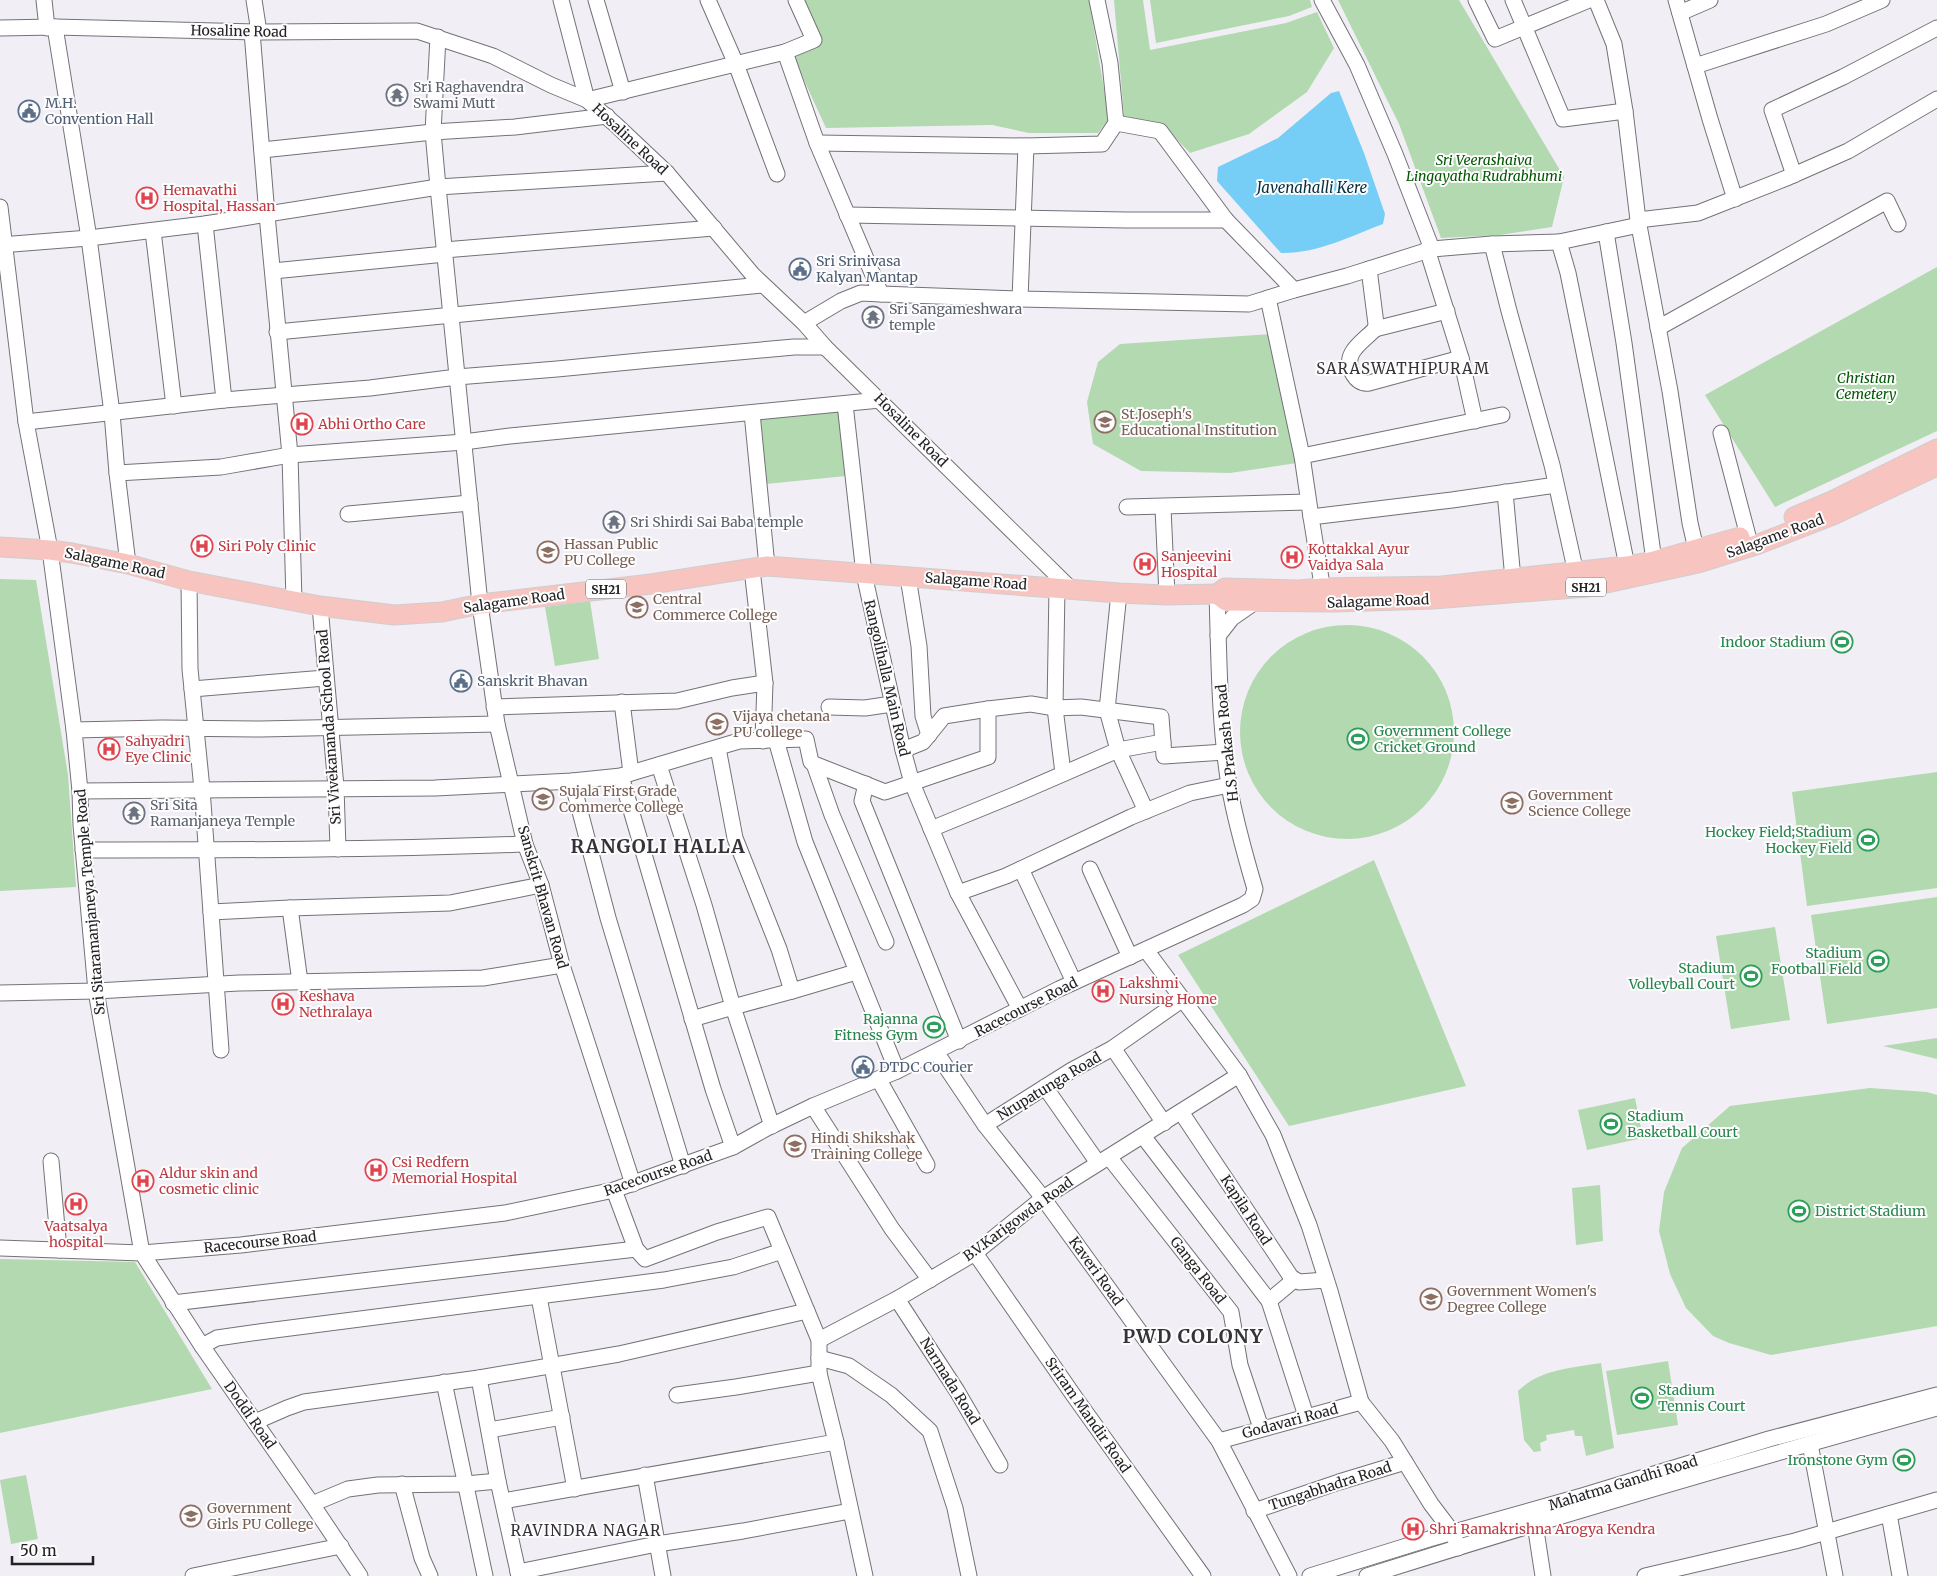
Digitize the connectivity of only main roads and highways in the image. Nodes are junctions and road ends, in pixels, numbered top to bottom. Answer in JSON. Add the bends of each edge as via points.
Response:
{"nodes":[{"id":1,"x":1937,"y":449,"type":"edge"},
{"id":2,"x":1937,"y":466,"type":"edge"},
{"id":3,"x":0,"y":547,"type":"edge"},
{"id":4,"x":1217,"y":594,"type":"junction"},
{"id":5,"x":1324,"y":595,"type":"junction"}],
"edges":[{"from":1,"to":5,"type":"main road","via":[[1832,501],[1748,536],[1654,561],[1576,573]]},
{"from":2,"to":5,"type":"main road","name":"Salagame Road","number":"SH21","via":[[1833,515],[1756,545],[1641,576],[1574,589],[1433,599]]},
{"from":3,"to":4,"type":"main road","name":"Salagame Road","number":"SH21","via":[[50,550],[320,606],[394,615],[442,612],[480,604],[650,584],[759,567],[1119,593]]},
{"from":4,"to":5,"type":"main road","via":[[1225,588],[1298,590]]},
{"from":4,"to":5,"type":"main road","name":"Salagame Road","number":"SH21","via":[[1226,601],[1255,602]]}]}
